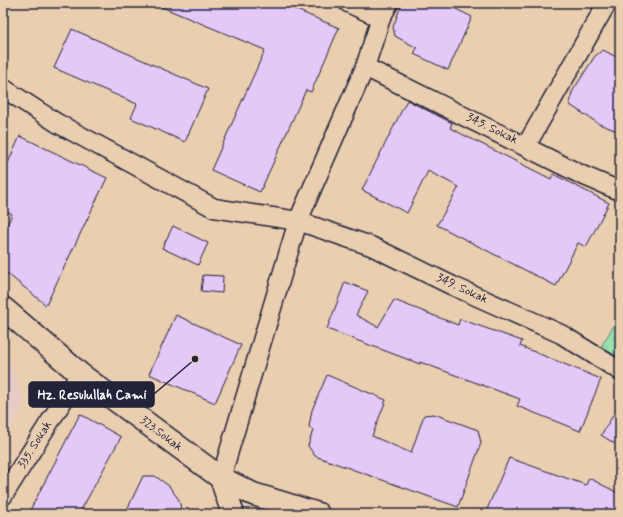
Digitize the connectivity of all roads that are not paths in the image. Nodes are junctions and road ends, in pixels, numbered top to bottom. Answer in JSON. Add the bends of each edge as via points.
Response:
{"nodes":[{"id":1,"x":348,"y":3,"type":"edge"},
{"id":2,"x":608,"y":3,"type":"edge"},
{"id":3,"x":385,"y":11,"type":"edge"},
{"id":4,"x":365,"y":67,"type":"junction"},
{"id":5,"x":3,"y":88,"type":"edge"},
{"id":6,"x":526,"y":146,"type":"junction"},
{"id":7,"x":620,"y":191,"type":"edge"},
{"id":8,"x":298,"y":221,"type":"junction"},
{"id":9,"x":3,"y":308,"type":"edge"},
{"id":10,"x":620,"y":371,"type":"edge"},
{"id":11,"x":80,"y":374,"type":"junction"},
{"id":12,"x":221,"y":478,"type":"junction"},
{"id":13,"x":3,"y":496,"type":"edge"},
{"id":14,"x":233,"y":514,"type":"edge"},
{"id":15,"x":318,"y":514,"type":"edge"}],
"edges":[{"from":1,"to":3,"type":"street"},
{"from":2,"to":6,"type":"street"},
{"from":3,"to":4,"type":"street"},
{"from":4,"to":6,"type":"street","name":"345. Sokak"},
{"from":4,"to":8,"type":"street"},
{"from":5,"to":8,"type":"street","name":"349. Sokak","via":[[57,122],[214,208]]},
{"from":6,"to":7,"type":"street","name":"345. Sokak"},
{"from":8,"to":10,"type":"street","name":"349. Sokak","via":[[371,246],[561,334]]},
{"from":8,"to":12,"type":"street"},
{"from":9,"to":11,"type":"street","name":"323.Sokak"},
{"from":11,"to":12,"type":"street","name":"323.Sokak"},
{"from":11,"to":13,"type":"street","name":"335. Sokak"},
{"from":12,"to":14,"type":"street"},
{"from":12,"to":15,"type":"street","name":"323.Sokak","via":[[253,494]]}]}
